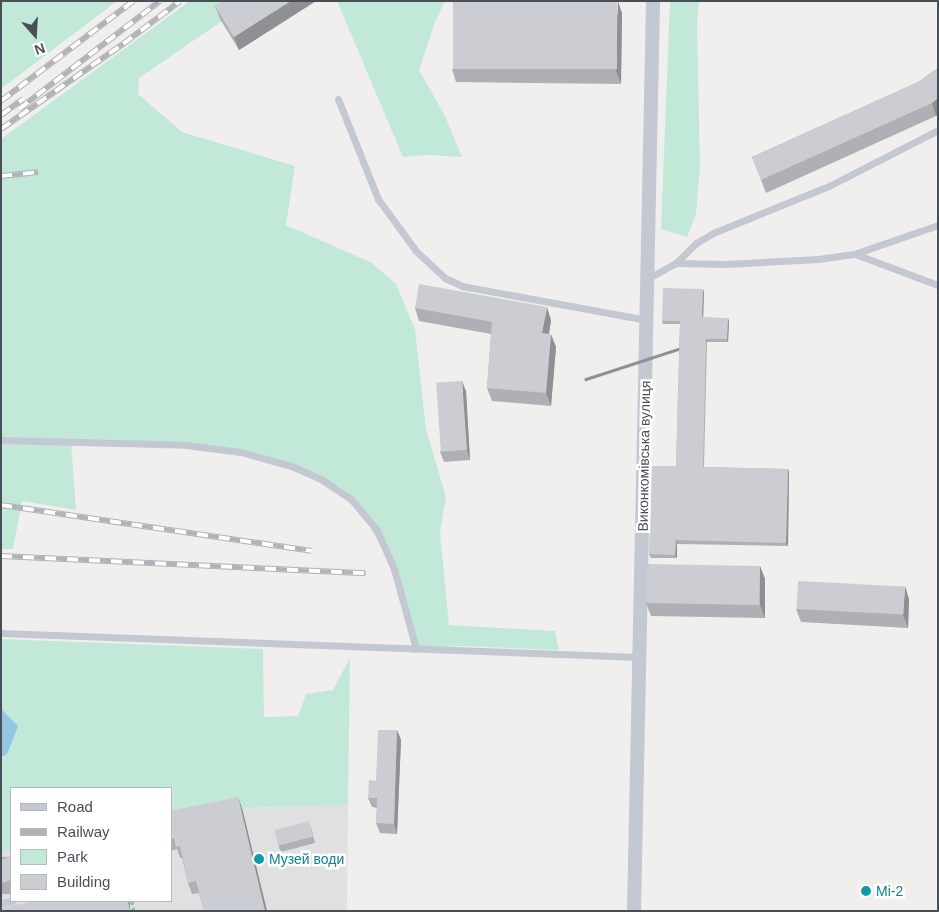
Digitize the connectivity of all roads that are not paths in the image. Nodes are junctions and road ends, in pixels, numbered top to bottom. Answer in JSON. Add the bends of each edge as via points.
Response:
{"nodes":[{"id":1,"x":653,"y":1,"type":"edge"},
{"id":2,"x":338,"y":99,"type":"dead end"},
{"id":3,"x":938,"y":130,"type":"edge"},
{"id":4,"x":938,"y":225,"type":"edge"},
{"id":5,"x":854,"y":254,"type":"junction"},
{"id":6,"x":676,"y":263,"type":"junction"},
{"id":7,"x":647,"y":279,"type":"junction"},
{"id":8,"x":938,"y":285,"type":"edge"},
{"id":9,"x":646,"y":320,"type":"junction"},
{"id":10,"x":1,"y":440,"type":"edge"},
{"id":11,"x":1,"y":633,"type":"edge"},
{"id":12,"x":416,"y":649,"type":"junction"},
{"id":13,"x":639,"y":657,"type":"junction"},
{"id":14,"x":634,"y":911,"type":"edge"}],
"edges":[{"from":1,"to":7,"type":"street","name":"Виконкомівська вулиця"},
{"from":2,"to":9,"type":"lane","via":[[378,198],[416,251],[445,278],[462,286]]},
{"from":3,"to":6,"type":"lane","via":[[829,186],[713,233],[696,243]]},
{"from":4,"to":5,"type":"lane"},
{"from":5,"to":6,"type":"lane","via":[[809,260]]},
{"from":5,"to":8,"type":"lane"},
{"from":6,"to":7,"type":"lane"},
{"from":7,"to":9,"type":"street","name":"Виконкомівська вулиця"},
{"from":9,"to":13,"type":"street","name":"Виконкомівська вулиця"},
{"from":10,"to":12,"type":"lane","via":[[186,445],[241,452],[294,467],[321,479],[351,499],[377,530],[394,569]]},
{"from":11,"to":12,"type":"lane"},
{"from":12,"to":13,"type":"lane"},
{"from":13,"to":14,"type":"street","name":"Виконкомівська вулиця"}]}
